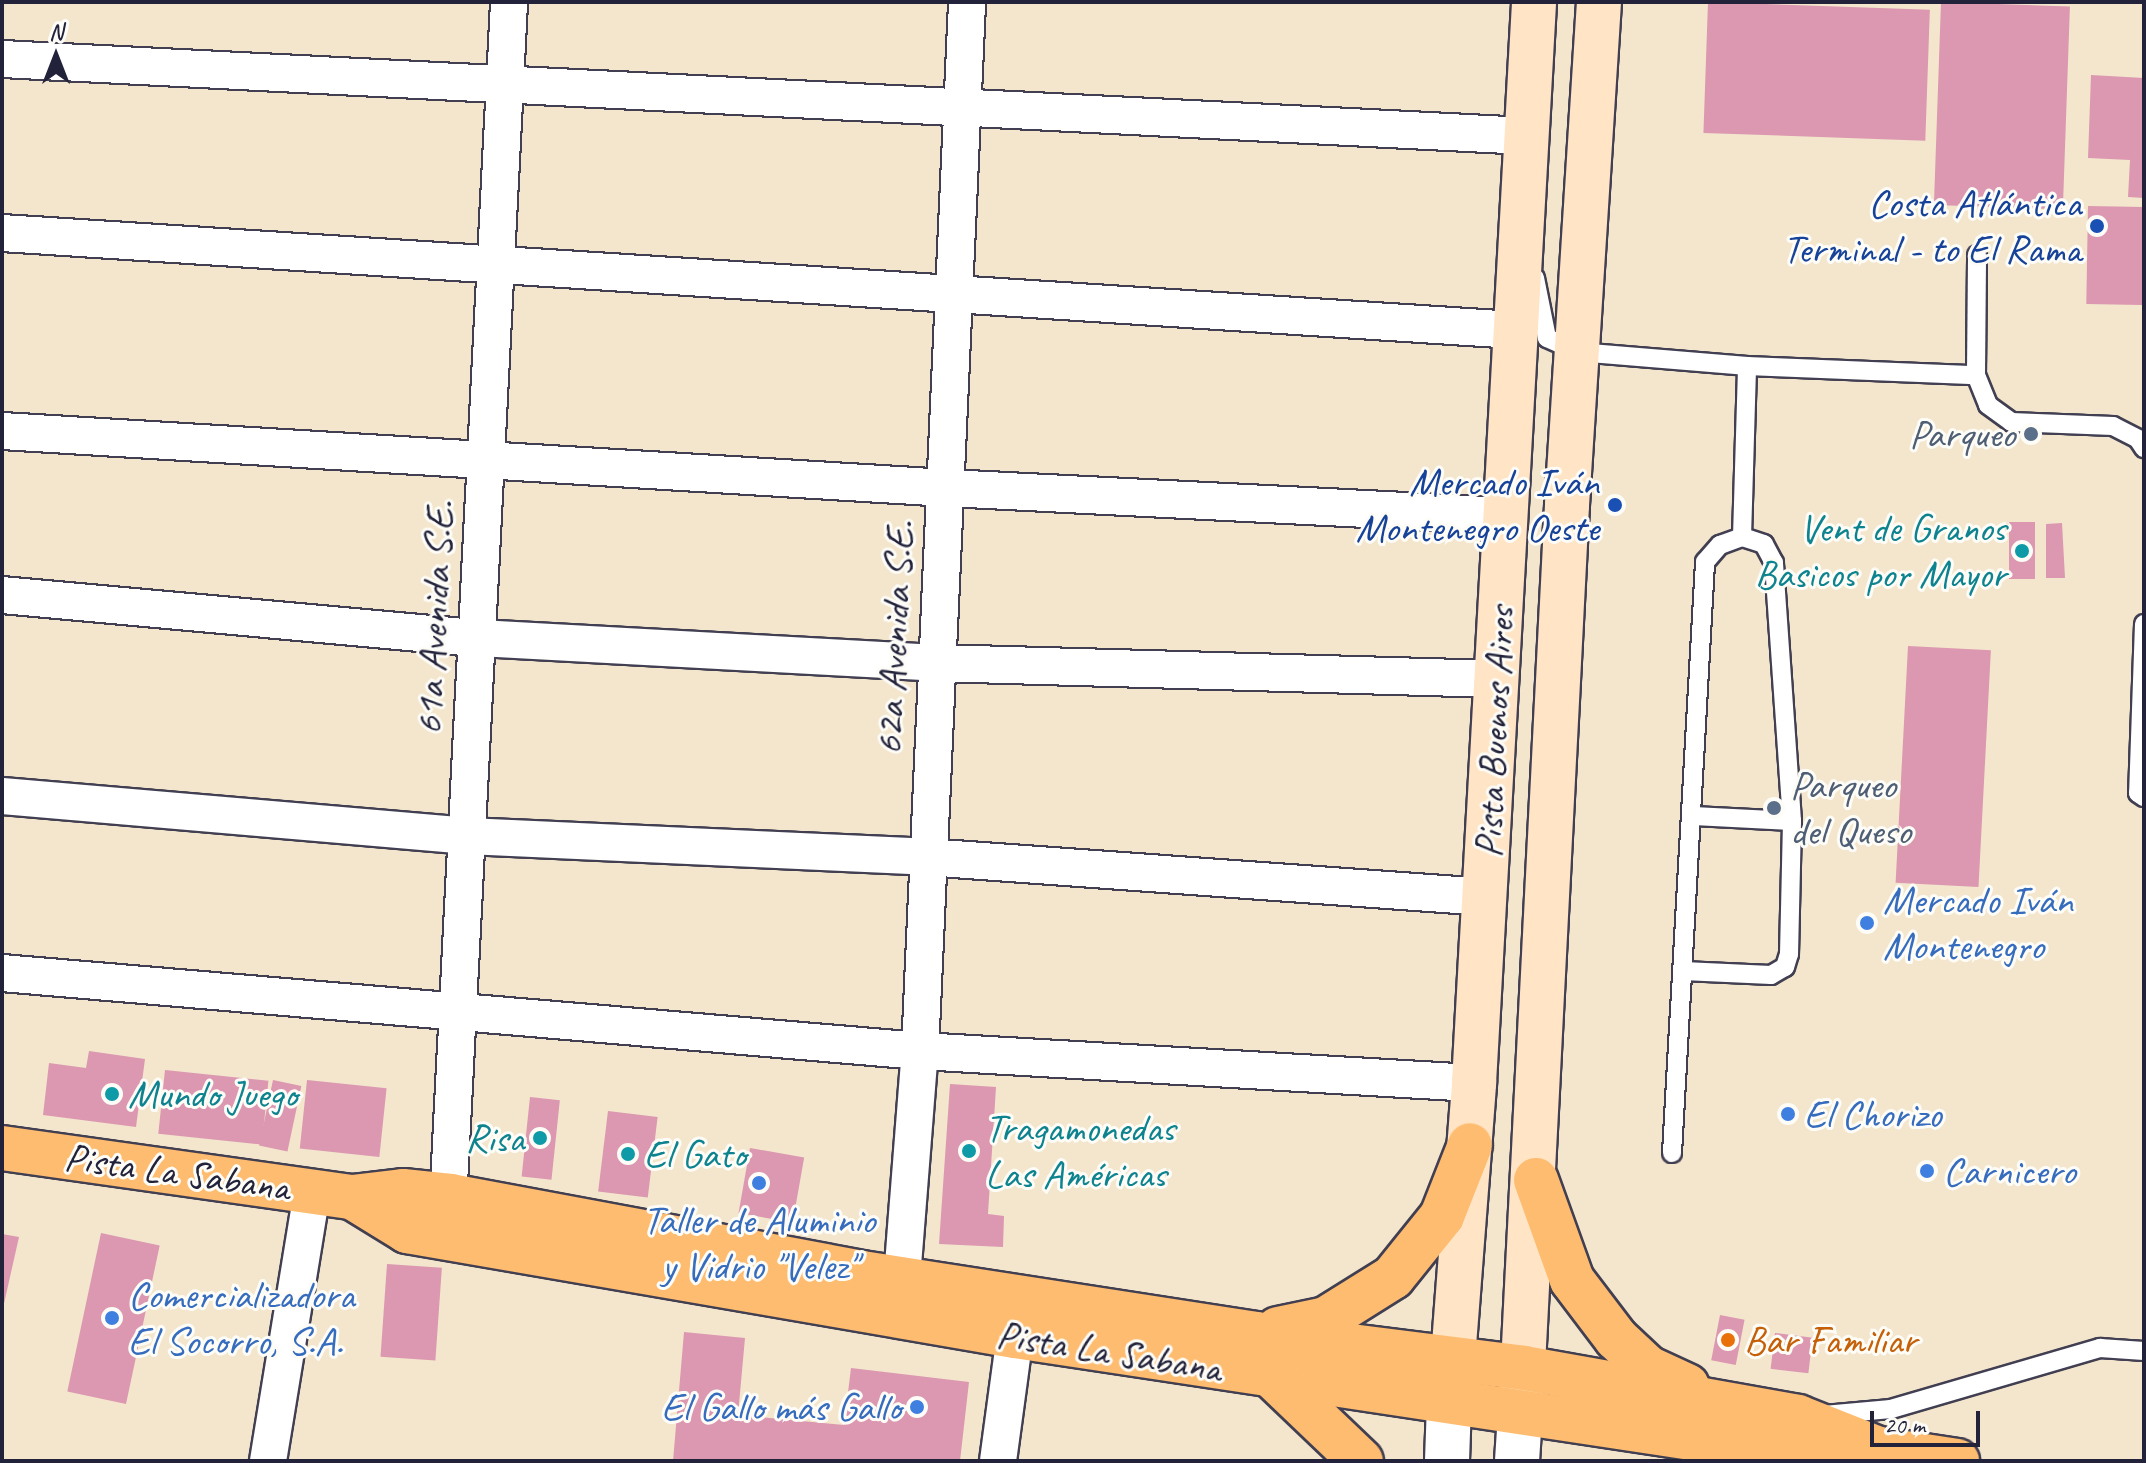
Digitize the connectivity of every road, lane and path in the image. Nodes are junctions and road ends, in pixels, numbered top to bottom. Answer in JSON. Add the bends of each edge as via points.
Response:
{"nodes":[{"id":1,"x":509,"y":2,"type":"edge"},
{"id":2,"x":967,"y":2,"type":"edge"},
{"id":3,"x":1534,"y":2,"type":"edge"},
{"id":4,"x":1599,"y":2,"type":"edge"},
{"id":5,"x":2,"y":59,"type":"edge"},
{"id":6,"x":505,"y":83,"type":"junction"},
{"id":7,"x":963,"y":111,"type":"junction"},
{"id":8,"x":1527,"y":136,"type":"junction"},
{"id":9,"x":2,"y":233,"type":"edge"},
{"id":10,"x":1977,"y":255,"type":"dead end"},
{"id":11,"x":496,"y":266,"type":"junction"},
{"id":12,"x":1520,"y":268,"type":"junction"},
{"id":13,"x":957,"y":292,"type":"junction"},
{"id":14,"x":1516,"y":330,"type":"junction"},
{"id":15,"x":1578,"y":352,"type":"junction"},
{"id":16,"x":1747,"y":366,"type":"junction"},
{"id":17,"x":1976,"y":375,"type":"junction"},
{"id":18,"x":2,"y":431,"type":"edge"},
{"id":19,"x":2144,"y":448,"type":"edge"},
{"id":20,"x":486,"y":460,"type":"junction"},
{"id":21,"x":947,"y":488,"type":"junction"},
{"id":22,"x":1505,"y":516,"type":"junction"},
{"id":23,"x":1742,"y":537,"type":"junction"},
{"id":24,"x":2,"y":595,"type":"edge"},
{"id":25,"x":2144,"y":624,"type":"edge"},
{"id":26,"x":478,"y":638,"type":"junction"},
{"id":27,"x":937,"y":663,"type":"junction"},
{"id":28,"x":1496,"y":679,"type":"junction"},
{"id":29,"x":2,"y":796,"type":"edge"},
{"id":30,"x":2144,"y":797,"type":"edge"},
{"id":31,"x":1693,"y":816,"type":"junction"},
{"id":32,"x":1792,"y":821,"type":"junction"},
{"id":33,"x":468,"y":836,"type":"junction"},
{"id":34,"x":926,"y":857,"type":"junction"},
{"id":35,"x":1485,"y":897,"type":"junction"},
{"id":36,"x":1683,"y":971,"type":"junction"},
{"id":37,"x":2,"y":973,"type":"edge"},
{"id":38,"x":459,"y":1010,"type":"junction"},
{"id":39,"x":920,"y":1051,"type":"junction"},
{"id":40,"x":1474,"y":1083,"type":"junction"},
{"id":41,"x":1470,"y":1145,"type":"junction"},
{"id":42,"x":2,"y":1148,"type":"edge"},
{"id":43,"x":1672,"y":1153,"type":"dead end"},
{"id":44,"x":1536,"y":1180,"type":"junction"},
{"id":45,"x":332,"y":1194,"type":"junction"},
{"id":46,"x":448,"y":1217,"type":"junction"},
{"id":47,"x":902,"y":1278,"type":"junction"},
{"id":48,"x":1256,"y":1334,"type":"junction"},
{"id":49,"x":1015,"y":1336,"type":"junction"},
{"id":50,"x":2144,"y":1351,"type":"edge"},
{"id":51,"x":1452,"y":1359,"type":"junction"},
{"id":52,"x":1524,"y":1368,"type":"junction"},
{"id":53,"x":1272,"y":1376,"type":"junction"},
{"id":54,"x":1722,"y":1401,"type":"junction"},
{"id":55,"x":1449,"y":1404,"type":"junction"},
{"id":56,"x":1520,"y":1414,"type":"junction"},
{"id":57,"x":1798,"y":1417,"type":"junction"},
{"id":58,"x":1722,"y":1449,"type":"edge"},
{"id":59,"x":1879,"y":1449,"type":"junction"},
{"id":60,"x":268,"y":1461,"type":"edge"},
{"id":61,"x":998,"y":1461,"type":"edge"},
{"id":62,"x":1361,"y":1461,"type":"edge"},
{"id":63,"x":1447,"y":1461,"type":"edge"},
{"id":64,"x":1517,"y":1461,"type":"edge"},
{"id":65,"x":1640,"y":1461,"type":"edge"},
{"id":66,"x":1957,"y":1461,"type":"edge"}],
"edges":[{"from":1,"to":6,"type":"street","name":"61a Avenida S.E."},
{"from":2,"to":7,"type":"street","name":"62a Avenida S.E."},
{"from":3,"to":8,"type":"main road","name":"Pista Buenos Aires"},
{"from":4,"to":15,"type":"main road","name":"Pista Buenos Aires"},
{"from":5,"to":6,"type":"street"},
{"from":6,"to":7,"type":"street"},
{"from":6,"to":11,"type":"street","name":"61a Avenida S.E."},
{"from":7,"to":8,"type":"street"},
{"from":7,"to":13,"type":"street","name":"62a Avenida S.E."},
{"from":8,"to":12,"type":"main road","name":"Pista Buenos Aires"},
{"from":9,"to":11,"type":"street"},
{"from":10,"to":17,"type":"lane"},
{"from":11,"to":13,"type":"street"},
{"from":11,"to":20,"type":"street","name":"61a Avenida S.E."},
{"from":12,"to":14,"type":"main road","name":"Pista Buenos Aires"},
{"from":12,"to":15,"type":"lane","via":[[1537,281],[1547,338]]},
{"from":13,"to":14,"type":"street"},
{"from":13,"to":21,"type":"street","name":"62a Avenida S.E."},
{"from":14,"to":22,"type":"main road","name":"Pista Buenos Aires"},
{"from":15,"to":16,"type":"lane"},
{"from":15,"to":44,"type":"main road","name":"Pista Buenos Aires"},
{"from":16,"to":17,"type":"lane"},
{"from":16,"to":23,"type":"lane"},
{"from":17,"to":19,"type":"lane","via":[[1988,405],[2011,422],[2113,426]]},
{"from":18,"to":20,"type":"street"},
{"from":20,"to":21,"type":"street"},
{"from":20,"to":26,"type":"street","name":"61a Avenida S.E."},
{"from":21,"to":22,"type":"street"},
{"from":21,"to":27,"type":"street","name":"62a Avenida S.E."},
{"from":22,"to":28,"type":"main road","name":"Pista Buenos Aires"},
{"from":23,"to":31,"type":"lane","via":[[1720,545],[1705,562]]},
{"from":23,"to":32,"type":"lane","via":[[1764,544],[1774,563]]},
{"from":24,"to":26,"type":"street"},
{"from":25,"to":30,"type":"lane","via":[[2138,793]]},
{"from":26,"to":27,"type":"street"},
{"from":26,"to":33,"type":"street","name":"61a Avenida S.E."},
{"from":27,"to":28,"type":"street"},
{"from":27,"to":34,"type":"street","name":"62a Avenida S.E."},
{"from":28,"to":35,"type":"main road","name":"Pista Buenos Aires"},
{"from":29,"to":33,"type":"street"},
{"from":31,"to":32,"type":"lane"},
{"from":31,"to":36,"type":"lane"},
{"from":32,"to":36,"type":"lane","via":[[1785,967],[1771,975]]},
{"from":33,"to":34,"type":"street"},
{"from":33,"to":38,"type":"street","name":"61a Avenida S.E."},
{"from":34,"to":35,"type":"street"},
{"from":34,"to":39,"type":"street","name":"62a Avenida S.E."},
{"from":35,"to":40,"type":"main road","name":"Pista Buenos Aires"},
{"from":36,"to":43,"type":"lane"},
{"from":37,"to":38,"type":"street"},
{"from":38,"to":39,"type":"street"},
{"from":38,"to":46,"type":"street","name":"61a Avenida S.E."},
{"from":39,"to":40,"type":"street"},
{"from":39,"to":47,"type":"street","name":"62a Avenida S.E."},
{"from":40,"to":41,"type":"main road","name":"Pista Buenos Aires"},
{"from":41,"to":48,"type":"main road","via":[[1442,1216],[1393,1277],[1326,1319]]},
{"from":41,"to":51,"type":"main road","name":"Pista Buenos Aires"},
{"from":42,"to":45,"type":"main road","name":"Pista La Sabana"},
{"from":44,"to":52,"type":"main road","name":"Pista Buenos Aires"},
{"from":44,"to":54,"type":"main road","via":[[1572,1280],[1616,1338],[1648,1368]]},
{"from":45,"to":46,"type":"main road","name":"Pista La Sabana","via":[[407,1231]]},
{"from":45,"to":60,"type":"street"},
{"from":46,"to":47,"type":"main road","name":"Pista La Sabana"},
{"from":46,"to":49,"type":"main road","name":"Pista La Sabana"},
{"from":47,"to":48,"type":"main road","name":"Pista La Sabana"},
{"from":48,"to":51,"type":"main road","name":"Pista La Sabana"},
{"from":49,"to":53,"type":"main road","name":"Pista La Sabana"},
{"from":49,"to":61,"type":"street"},
{"from":50,"to":57,"type":"lane","via":[[2100,1348],[1891,1409]]},
{"from":51,"to":52,"type":"main road","name":"Pista La Sabana"},
{"from":51,"to":55,"type":"main road","name":"Pista Buenos Aires"},
{"from":52,"to":54,"type":"main road","name":"Pista La Sabana"},
{"from":52,"to":56,"type":"main road","name":"Pista Buenos Aires"},
{"from":53,"to":55,"type":"main road","name":"Pista La Sabana"},
{"from":53,"to":62,"type":"main road"},
{"from":54,"to":57,"type":"main road","name":"Pista La Sabana"},
{"from":55,"to":56,"type":"main road","name":"Pista La Sabana"},
{"from":55,"to":63,"type":"street","name":"Pista Buenos Aires"},
{"from":56,"to":58,"type":"main road","name":"Pista La Sabana"},
{"from":56,"to":64,"type":"street","name":"Pista Buenos Aires"},
{"from":57,"to":59,"type":"main road","name":"Pista La Sabana"},
{"from":58,"to":59,"type":"main road","name":"Pista La Sabana","via":[[1797,1454]]},
{"from":58,"to":65,"type":"main road","via":[[1662,1449]]},
{"from":59,"to":66,"type":"main road","name":"Pista La Sabana"}]}
